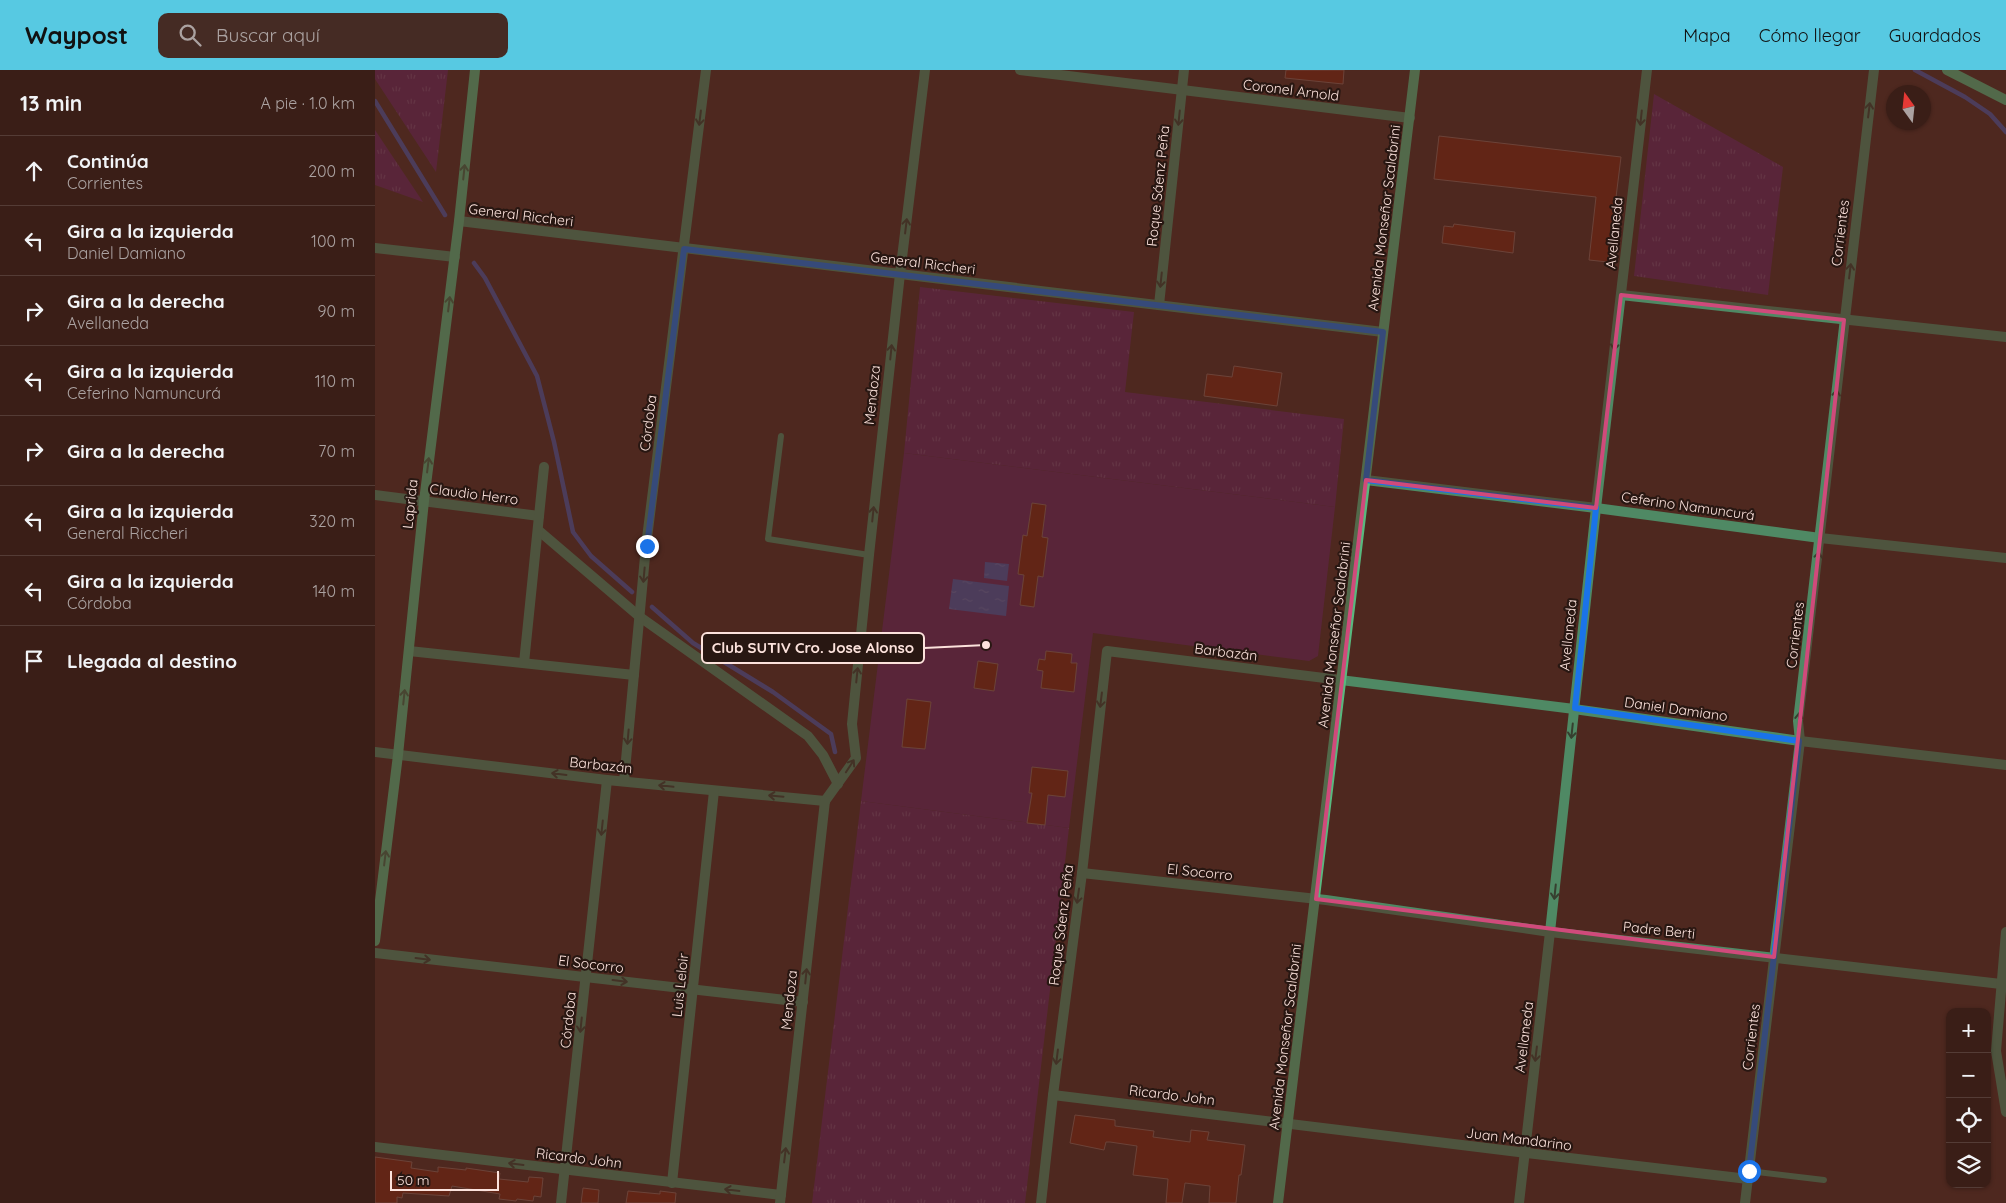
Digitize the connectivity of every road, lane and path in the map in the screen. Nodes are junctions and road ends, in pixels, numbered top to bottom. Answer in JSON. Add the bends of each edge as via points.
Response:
{"nodes":[{"id":1,"x":475,"y":70,"type":"edge"},
{"id":2,"x":706,"y":70,"type":"edge"},
{"id":3,"x":925,"y":70,"type":"edge"},
{"id":4,"x":1020,"y":70,"type":"edge"},
{"id":5,"x":1184,"y":70,"type":"edge"},
{"id":6,"x":1415,"y":70,"type":"edge"},
{"id":7,"x":1647,"y":70,"type":"edge"},
{"id":8,"x":1873,"y":70,"type":"edge"},
{"id":9,"x":1947,"y":70,"type":"edge"},
{"id":10,"x":1183,"y":90,"type":"junction"},
{"id":11,"x":2006,"y":100,"type":"edge"},
{"id":12,"x":1410,"y":118,"type":"junction"},
{"id":13,"x":459,"y":221,"type":"junction"},
{"id":14,"x":375,"y":248,"type":"edge"},
{"id":15,"x":684,"y":249,"type":"junction"},
{"id":16,"x":455,"y":257,"type":"junction"},
{"id":17,"x":900,"y":274,"type":"junction"},
{"id":18,"x":1621,"y":295,"type":"junction"},
{"id":19,"x":1159,"y":305,"type":"junction"},
{"id":20,"x":1844,"y":320,"type":"junction"},
{"id":21,"x":1383,"y":332,"type":"junction"},
{"id":22,"x":2006,"y":337,"type":"edge"},
{"id":23,"x":781,"y":436,"type":"dead end"},
{"id":24,"x":544,"y":467,"type":"dead end"},
{"id":25,"x":1366,"y":480,"type":"junction"},
{"id":26,"x":375,"y":495,"type":"edge"},
{"id":27,"x":424,"y":501,"type":"junction"},
{"id":28,"x":1596,"y":508,"type":"junction"},
{"id":29,"x":539,"y":516,"type":"junction"},
{"id":30,"x":538,"y":530,"type":"junction"},
{"id":31,"x":1820,"y":538,"type":"junction"},
{"id":32,"x":869,"y":555,"type":"junction"},
{"id":33,"x":2006,"y":558,"type":"edge"},
{"id":34,"x":640,"y":617,"type":"junction"},
{"id":35,"x":409,"y":651,"type":"junction"},
{"id":36,"x":1107,"y":651,"type":"joint"},
{"id":37,"x":524,"y":663,"type":"junction"},
{"id":38,"x":634,"y":675,"type":"junction"},
{"id":39,"x":1343,"y":680,"type":"junction"},
{"id":40,"x":1575,"y":708,"type":"junction"},
{"id":41,"x":1799,"y":741,"type":"junction"},
{"id":42,"x":375,"y":752,"type":"edge"},
{"id":43,"x":398,"y":754,"type":"junction"},
{"id":44,"x":2006,"y":765,"type":"edge"},
{"id":45,"x":607,"y":780,"type":"junction"},
{"id":46,"x":624,"y":781,"type":"junction"},
{"id":47,"x":838,"y":784,"type":"junction"},
{"id":48,"x":714,"y":791,"type":"junction"},
{"id":49,"x":825,"y":801,"type":"junction"},
{"id":50,"x":1081,"y":873,"type":"junction"},
{"id":51,"x":1316,"y":899,"type":"junction"},
{"id":52,"x":1551,"y":932,"type":"junction"},
{"id":53,"x":2006,"y":932,"type":"edge"},
{"id":54,"x":375,"y":941,"type":"edge"},
{"id":55,"x":375,"y":953,"type":"edge"},
{"id":56,"x":1774,"y":957,"type":"junction"},
{"id":57,"x":586,"y":977,"type":"junction"},
{"id":58,"x":2001,"y":984,"type":"junction"},
{"id":59,"x":693,"y":990,"type":"junction"},
{"id":60,"x":803,"y":1002,"type":"junction"},
{"id":61,"x":1053,"y":1095,"type":"junction"},
{"id":62,"x":2006,"y":1112,"type":"edge"},
{"id":63,"x":1288,"y":1123,"type":"junction"},
{"id":64,"x":375,"y":1147,"type":"edge"},
{"id":65,"x":1525,"y":1154,"type":"junction"},
{"id":66,"x":565,"y":1170,"type":"junction"},
{"id":67,"x":1748,"y":1175,"type":"junction"},
{"id":68,"x":1824,"y":1180,"type":"dead end"},
{"id":69,"x":672,"y":1182,"type":"junction"},
{"id":70,"x":780,"y":1199,"type":"edge"},
{"id":71,"x":561,"y":1203,"type":"edge"},
{"id":72,"x":1041,"y":1203,"type":"edge"},
{"id":73,"x":1278,"y":1203,"type":"edge"},
{"id":74,"x":1519,"y":1203,"type":"edge"},
{"id":75,"x":1745,"y":1203,"type":"edge"}],
"edges":[{"from":13,"to":1,"type":"main road","name":"Laprida","one_way":true},
{"from":2,"to":15,"type":"street","name":"Córdoba","one_way":true},
{"from":17,"to":3,"type":"street","name":"Mendoza","one_way":true},
{"from":4,"to":10,"type":"street","name":"Coronel Arnold"},
{"from":5,"to":10,"type":"street","name":"Roque Sáenz Peña"},
{"from":6,"to":12,"type":"main road","name":"Avenida Monseñor Scalabrini"},
{"from":7,"to":18,"type":"street","name":"Avellaneda","one_way":true},
{"from":20,"to":8,"type":"street","name":"Corrientes","one_way":true},
{"from":9,"to":11,"type":"main road"},
{"from":10,"to":12,"type":"street","name":"Coronel Arnold"},
{"from":10,"to":19,"type":"street","name":"Roque Sáenz Peña","one_way":true},
{"from":12,"to":21,"type":"main road","name":"Avenida Monseñor Scalabrini"},
{"from":13,"to":15,"type":"street","name":"General Riccheri"},
{"from":13,"to":16,"type":"main road","name":"Laprida"},
{"from":14,"to":16,"type":"street"},
{"from":15,"to":17,"type":"street","name":"General Riccheri"},
{"from":15,"to":34,"type":"street","name":"Córdoba","one_way":true},
{"from":27,"to":16,"type":"main road","name":"Laprida","one_way":true},
{"from":17,"to":19,"type":"street","name":"General Riccheri"},
{"from":32,"to":17,"type":"street","name":"Mendoza","one_way":true},
{"from":18,"to":20,"type":"street"},
{"from":18,"to":28,"type":"street","name":"Avellaneda","one_way":true},
{"from":19,"to":21,"type":"street","name":"General Riccheri"},
{"from":20,"to":22,"type":"street"},
{"from":31,"to":20,"type":"street","name":"Corrientes","one_way":true},
{"from":21,"to":25,"type":"main road","name":"Avenida Monseñor Scalabrini"},
{"from":23,"to":32,"type":"lane","via":[[769,538]]},
{"from":24,"to":29,"type":"street"},
{"from":25,"to":28,"type":"street","name":"Ceferino Namuncurá"},
{"from":25,"to":39,"type":"main road","name":"Avenida Monseñor Scalabrini"},
{"from":26,"to":27,"type":"street","name":"Claudio Herro"},
{"from":27,"to":29,"type":"street","name":"Claudio Herro"},
{"from":27,"to":35,"type":"main road","name":"Laprida"},
{"from":28,"to":31,"type":"street","name":"Ceferino Namuncurá"},
{"from":28,"to":40,"type":"street","name":"Avellaneda"},
{"from":29,"to":30,"type":"street"},
{"from":30,"to":34,"type":"street"},
{"from":30,"to":37,"type":"street"},
{"from":31,"to":33,"type":"street","name":"Ceferino Namuncurá"},
{"from":41,"to":31,"type":"street","name":"Corrientes","one_way":true,"via":[[1798,721]]},
{"from":47,"to":32,"type":"street","name":"Mendoza","one_way":true,"via":[[856,758],[852,724]]},
{"from":34,"to":38,"type":"street","name":"Córdoba"},
{"from":34,"to":47,"type":"street","via":[[808,736],[823,755]]},
{"from":35,"to":37,"type":"street"},
{"from":43,"to":35,"type":"main road","name":"Laprida","one_way":true},
{"from":36,"to":39,"type":"street","name":"Barbazán"},
{"from":36,"to":50,"type":"street","name":"Roque Sáenz Peña","one_way":true},
{"from":37,"to":38,"type":"street"},
{"from":38,"to":46,"type":"street","name":"Córdoba","one_way":true},
{"from":39,"to":40,"type":"street","name":"Daniel Damiano"},
{"from":39,"to":51,"type":"main road","name":"Avenida Monseñor Scalabrini"},
{"from":40,"to":41,"type":"street","name":"Daniel Damiano"},
{"from":40,"to":52,"type":"street","name":"Avellaneda","one_way":true},
{"from":41,"to":44,"type":"street","name":"Daniel Damiano"},
{"from":41,"to":56,"type":"street","name":"Corrientes"},
{"from":42,"to":43,"type":"street","name":"Barbazán"},
{"from":45,"to":43,"type":"street","name":"Barbazán","one_way":true},
{"from":54,"to":43,"type":"main road","name":"Laprida","one_way":true},
{"from":45,"to":46,"type":"street","name":"Barbazán"},
{"from":45,"to":57,"type":"street","name":"Córdoba","one_way":true},
{"from":48,"to":46,"type":"street","name":"Barbazán","one_way":true},
{"from":47,"to":49,"type":"street","name":"Mendoza"},
{"from":49,"to":48,"type":"street","name":"Barbazán","one_way":true},
{"from":48,"to":59,"type":"street","name":"Luis Leloir"},
{"from":60,"to":49,"type":"street","name":"Mendoza","one_way":true},
{"from":50,"to":51,"type":"street","name":"El Socorro"},
{"from":50,"to":61,"type":"street","name":"Roque Sáenz Peña","one_way":true},
{"from":51,"to":52,"type":"street","name":"Padre Berti"},
{"from":51,"to":63,"type":"main road","name":"Avenida Monseñor Scalabrini"},
{"from":52,"to":56,"type":"street","name":"Padre Berti"},
{"from":52,"to":65,"type":"street","name":"Avellaneda","one_way":true},
{"from":53,"to":58,"type":"street"},
{"from":55,"to":57,"type":"street","name":"El Socorro","one_way":true},
{"from":56,"to":58,"type":"street","name":"Padre Berti"},
{"from":56,"to":67,"type":"street","name":"Corrientes"},
{"from":57,"to":59,"type":"street","name":"El Socorro","one_way":true},
{"from":57,"to":66,"type":"street","name":"Córdoba","one_way":true},
{"from":58,"to":62,"type":"street","via":[[1997,1050]]},
{"from":59,"to":60,"type":"street","name":"El Socorro"},
{"from":59,"to":69,"type":"street","name":"Luis Leloir"},
{"from":70,"to":60,"type":"street","name":"Mendoza","one_way":true},
{"from":61,"to":63,"type":"street","name":"Ricardo John"},
{"from":61,"to":72,"type":"street","name":"Roque Sáenz Peña"},
{"from":63,"to":65,"type":"street","name":"Juan Mandarino"},
{"from":63,"to":73,"type":"main road","name":"Avenida Monseñor Scalabrini"},
{"from":66,"to":64,"type":"street","name":"Ricardo John","one_way":true},
{"from":65,"to":67,"type":"street","name":"Juan Mandarino"},
{"from":65,"to":74,"type":"street","name":"Avellaneda"},
{"from":66,"to":69,"type":"street","name":"Ricardo John"},
{"from":66,"to":71,"type":"street","name":"Córdoba"},
{"from":67,"to":68,"type":"lane"},
{"from":67,"to":75,"type":"street","name":"Corrientes"},
{"from":70,"to":69,"type":"street","name":"Ricardo John","one_way":true}]}
